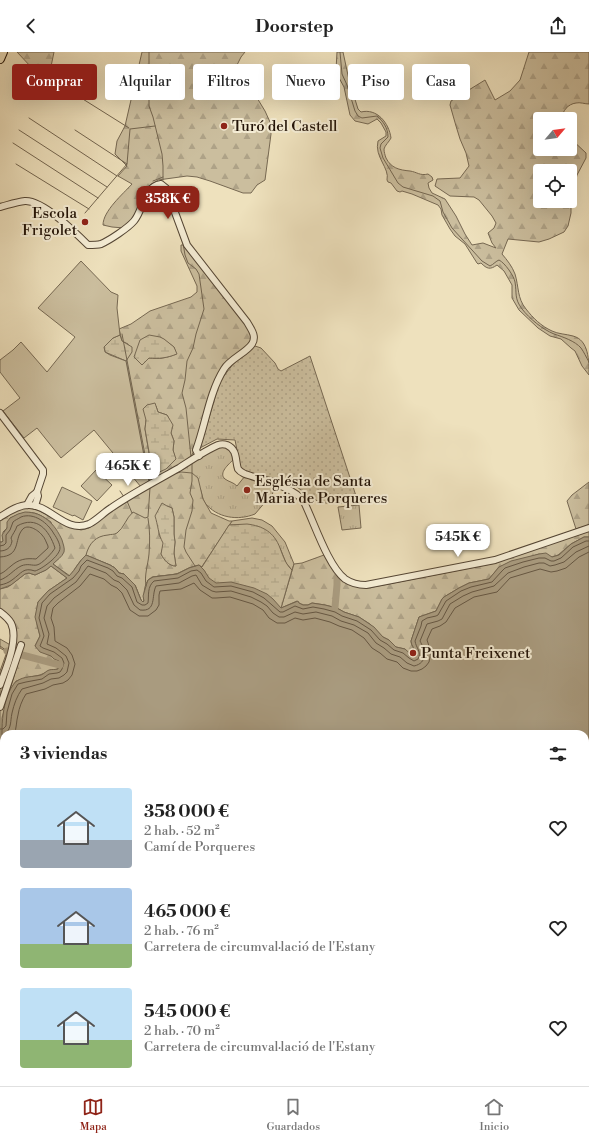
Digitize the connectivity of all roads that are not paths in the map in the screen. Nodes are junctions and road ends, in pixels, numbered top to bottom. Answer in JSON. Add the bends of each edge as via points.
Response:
{"nodes":[{"id":1,"x":3,"y":52,"type":"edge"},
{"id":2,"x":0,"y":59,"type":"edge"},
{"id":3,"x":0,"y":207,"type":"edge"},
{"id":4,"x":0,"y":413,"type":"edge"},
{"id":5,"x":199,"y":456,"type":"junction"},
{"id":6,"x":37,"y":492,"type":"junction"},
{"id":7,"x":27,"y":505,"type":"junction"},
{"id":8,"x":35,"y":506,"type":"junction"},
{"id":9,"x":0,"y":517,"type":"edge"},
{"id":10,"x":589,"y":528,"type":"edge"},
{"id":11,"x":0,"y":612,"type":"edge"},
{"id":12,"x":20,"y":647,"type":"dead end"},
{"id":13,"x":0,"y":684,"type":"edge"},
{"id":14,"x":0,"y":707,"type":"edge"}],
"edges":[{"from":1,"to":2,"type":"main road"},
{"from":3,"to":5,"type":"street","via":[[25,201],[33,202],[56,216],[88,245],[95,245],[127,229],[135,220],[153,186],[161,184],[166,188],[187,245],[254,334],[252,345],[226,367],[217,381],[196,450]]},
{"from":4,"to":6,"type":"street","via":[[43,470]]},
{"from":5,"to":8,"type":"street","via":[[113,506],[92,522],[79,527]]},
{"from":5,"to":10,"type":"street","via":[[222,444],[228,446],[234,451],[241,472],[287,488],[300,496],[336,569],[346,579],[360,585],[495,560]]},
{"from":6,"to":7,"type":"street"},
{"from":6,"to":8,"type":"street"},
{"from":7,"to":8,"type":"street"},
{"from":7,"to":9,"type":"street","via":[[19,506]]},
{"from":11,"to":13,"type":"street","via":[[12,625],[14,635]]},
{"from":12,"to":14,"type":"street"}]}
